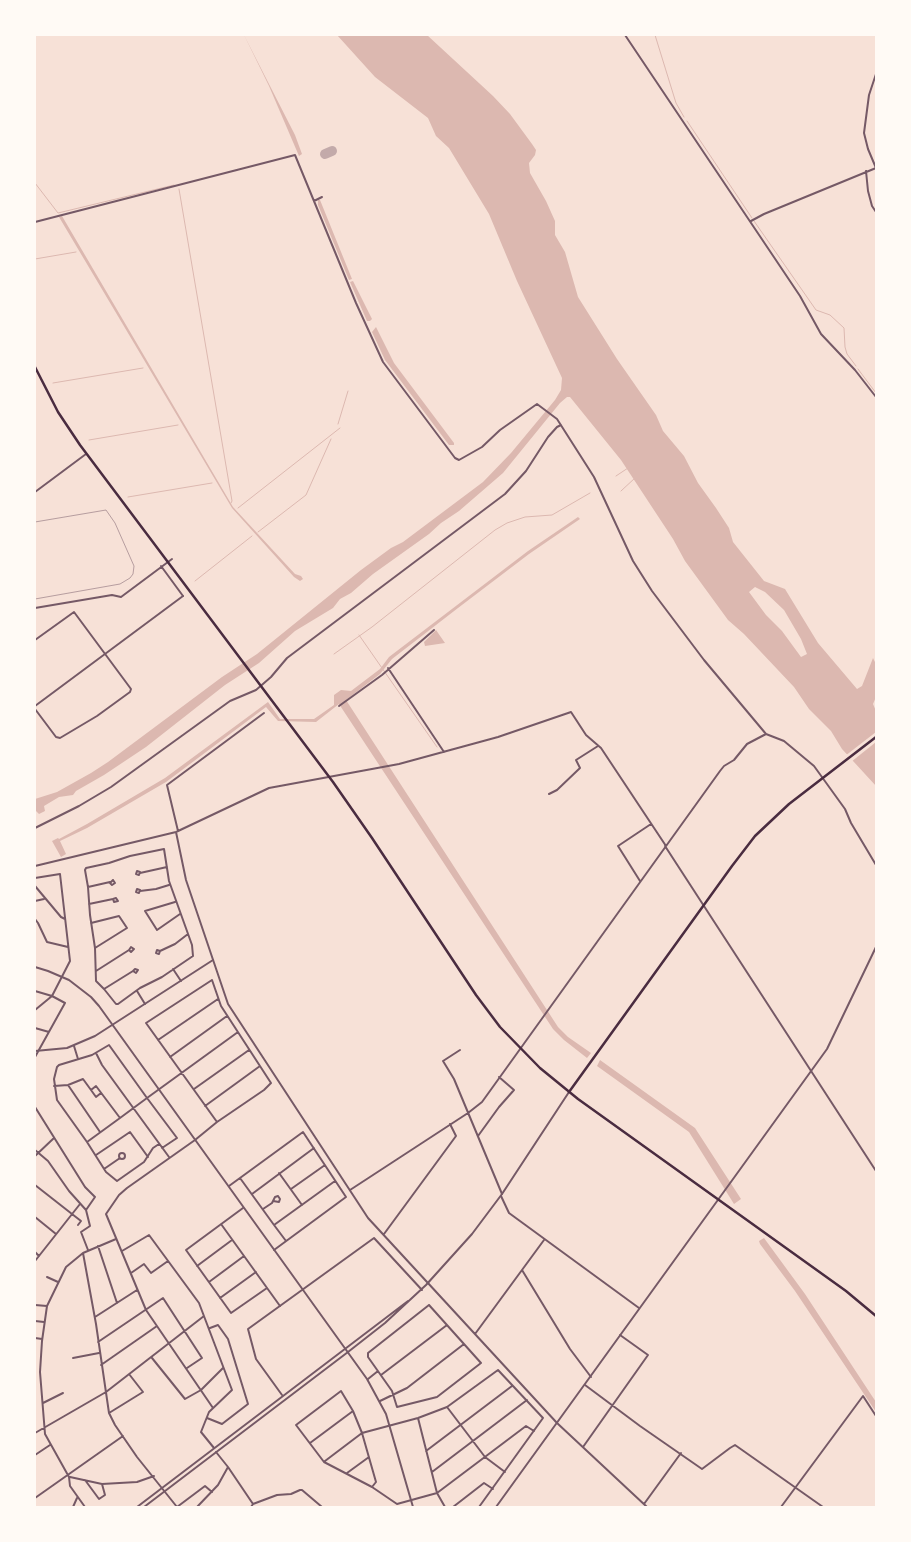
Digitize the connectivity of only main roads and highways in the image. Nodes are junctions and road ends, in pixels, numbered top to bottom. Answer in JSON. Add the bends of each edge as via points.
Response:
{"nodes":[{"id":1,"x":35,"y":367,"type":"edge"},
{"id":2,"x":876,"y":737,"type":"edge"},
{"id":3,"x":570,"y":1092,"type":"junction"},
{"id":4,"x":876,"y":1316,"type":"edge"}],
"edges":[{"from":1,"to":3,"type":"main road","via":[[58,412],[86,454],[333,782],[476,995],[520,1048]]},
{"from":2,"to":3,"type":"main road","via":[[774,817],[749,844]]},
{"from":3,"to":4,"type":"main road"}]}
